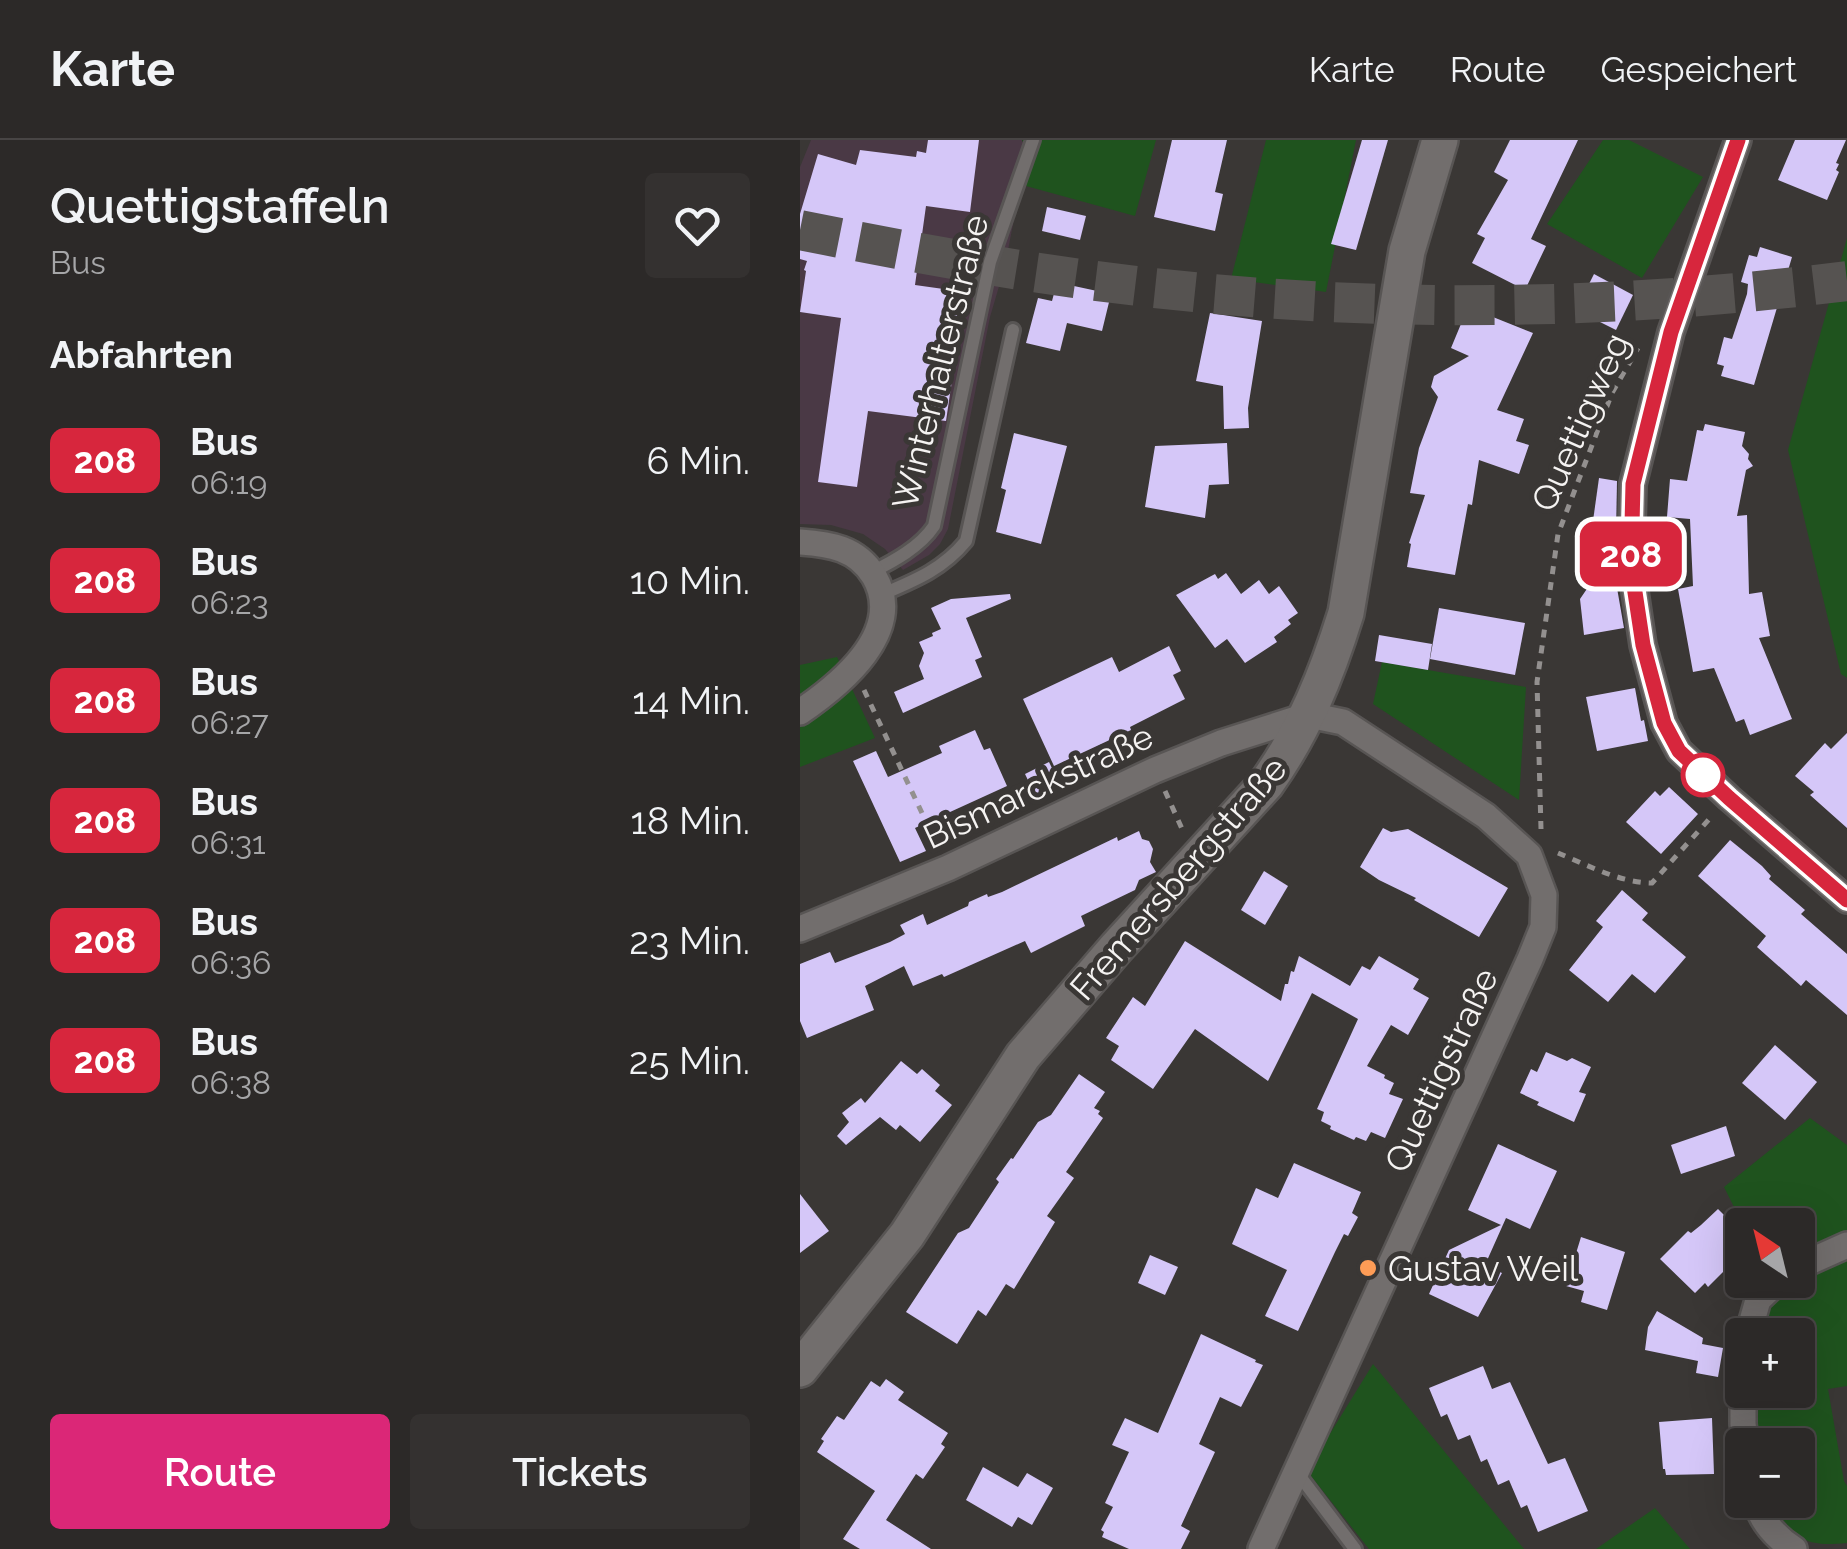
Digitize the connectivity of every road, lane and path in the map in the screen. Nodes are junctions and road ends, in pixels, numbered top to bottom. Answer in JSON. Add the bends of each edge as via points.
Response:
{"nodes":[{"id":1,"x":1033,"y":140,"type":"edge"},
{"id":2,"x":1440,"y":140,"type":"edge"},
{"id":3,"x":1738,"y":140,"type":"edge"},
{"id":4,"x":1013,"y":330,"type":"dead end"},
{"id":5,"x":1641,"y":342,"type":"dead end"},
{"id":6,"x":800,"y":542,"type":"edge"},
{"id":7,"x":877,"y":583,"type":"junction"},
{"id":8,"x":854,"y":666,"type":"junction"},
{"id":9,"x":800,"y":712,"type":"edge"},
{"id":10,"x":1309,"y":715,"type":"junction"},
{"id":11,"x":1155,"y":770,"type":"junction"},
{"id":12,"x":1729,"y":798,"type":"junction"},
{"id":13,"x":1529,"y":855,"type":"junction"},
{"id":14,"x":1197,"y":860,"type":"junction"},
{"id":15,"x":1579,"y":862,"type":"dead end"},
{"id":16,"x":948,"y":868,"type":"junction"},
{"id":17,"x":1847,"y":900,"type":"edge"},
{"id":18,"x":800,"y":929,"type":"edge"},
{"id":19,"x":1847,"y":1245,"type":"edge"},
{"id":20,"x":1815,"y":1259,"type":"edge"},
{"id":21,"x":800,"y":1369,"type":"edge"},
{"id":22,"x":1296,"y":1471,"type":"junction"},
{"id":23,"x":1763,"y":1518,"type":"edge"},
{"id":24,"x":1261,"y":1549,"type":"edge"},
{"id":25,"x":1355,"y":1549,"type":"edge"},
{"id":26,"x":1794,"y":1549,"type":"edge"}],
"edges":[{"from":1,"to":7,"type":"lane","name":"Winterhalterstraße","via":[[990,262],[934,526]]},
{"from":2,"to":10,"type":"main road","name":"Fremersbergstraße","via":[[1407,251],[1346,613]]},
{"from":3,"to":12,"type":"street","via":[[1671,332],[1633,484],[1631,566],[1664,723],[1679,751]]},
{"from":4,"to":7,"type":"lane","via":[[966,541],[934,570]]},
{"from":5,"to":13,"type":"path","name":"Quettigweg","via":[[1612,393],[1558,534],[1537,682],[1541,846]]},
{"from":6,"to":7,"type":"street","via":[[854,553]]},
{"from":7,"to":8,"type":"street","via":[[882,618]]},
{"from":8,"to":9,"type":"street"},
{"from":8,"to":16,"type":"path"},
{"from":10,"to":11,"type":"street","name":"Bismarckstraße"},
{"from":10,"to":13,"type":"street","via":[[1343,722],[1486,816]]},
{"from":10,"to":14,"type":"main road","name":"Fremersbergstraße","via":[[1266,784]]},
{"from":11,"to":14,"type":"path"},
{"from":11,"to":16,"type":"street","name":"Bismarckstraße"},
{"from":12,"to":15,"type":"path","via":[[1652,883]]},
{"from":12,"to":17,"type":"street"},
{"from":13,"to":22,"type":"street","name":"Quettigstraße","via":[[1544,895],[1543,927]]},
{"from":14,"to":21,"type":"main road","name":"Fremersbergstraße","via":[[1023,1056],[908,1235]]},
{"from":16,"to":18,"type":"street","name":"Bismarckstraße"},
{"from":19,"to":20,"type":"street"},
{"from":22,"to":24,"type":"street","name":"Quettigstraße"},
{"from":22,"to":25,"type":"lane"},
{"from":23,"to":26,"type":"street"}]}
